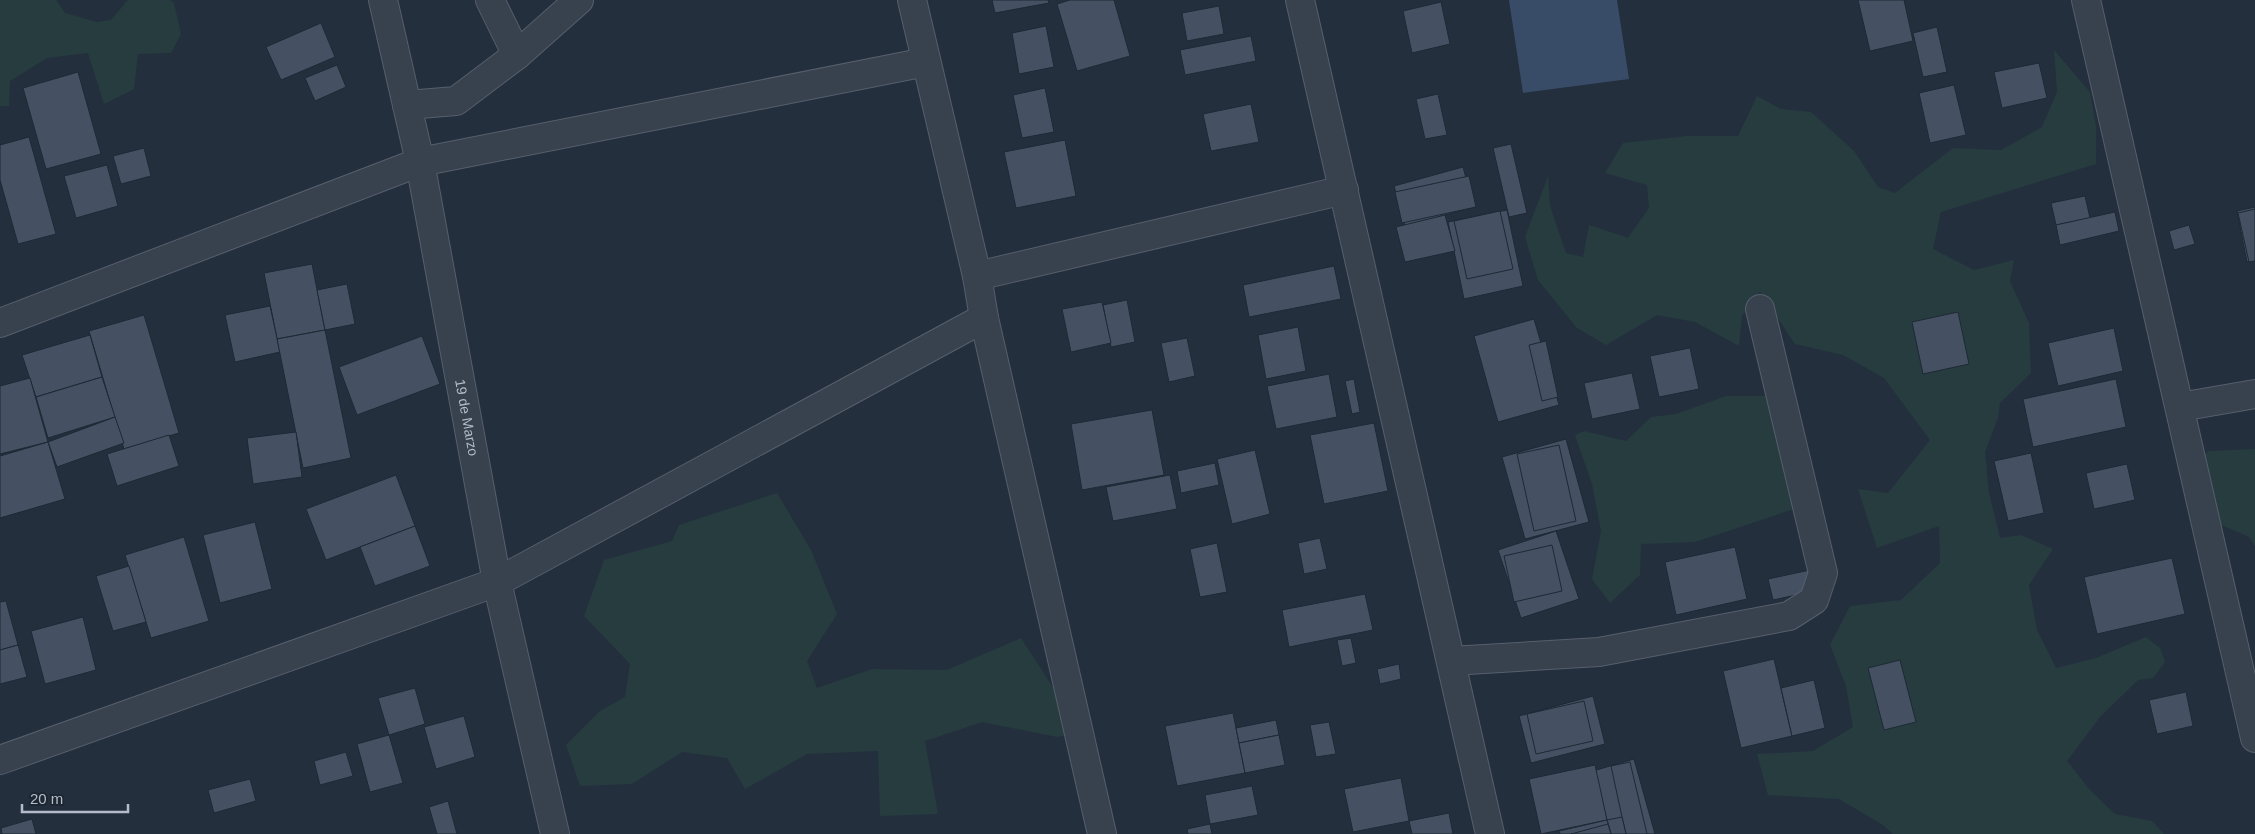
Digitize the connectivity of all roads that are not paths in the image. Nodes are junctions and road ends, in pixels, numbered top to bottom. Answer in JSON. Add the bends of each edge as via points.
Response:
{"nodes":[{"id":1,"x":384,"y":0,"type":"edge"},
{"id":2,"x":490,"y":0,"type":"edge"},
{"id":3,"x":579,"y":0,"type":"edge"},
{"id":4,"x":912,"y":0,"type":"edge"},
{"id":5,"x":1300,"y":0,"type":"edge"},
{"id":6,"x":2086,"y":0,"type":"edge"},
{"id":7,"x":517,"y":55,"type":"junction"},
{"id":8,"x":926,"y":62,"type":"junction"},
{"id":9,"x":407,"y":106,"type":"junction"},
{"id":10,"x":420,"y":162,"type":"junction"},
{"id":11,"x":1344,"y":190,"type":"junction"},
{"id":12,"x":977,"y":276,"type":"junction"},
{"id":13,"x":1760,"y":309,"type":"dead end"},
{"id":14,"x":984,"y":318,"type":"junction"},
{"id":15,"x":0,"y":323,"type":"edge"},
{"id":16,"x":2255,"y":394,"type":"edge"},
{"id":17,"x":2180,"y":407,"type":"junction"},
{"id":18,"x":497,"y":582,"type":"junction"},
{"id":19,"x":1451,"y":661,"type":"junction"},
{"id":20,"x":2255,"y":738,"type":"edge"},
{"id":21,"x":0,"y":760,"type":"edge"},
{"id":22,"x":555,"y":834,"type":"edge"},
{"id":23,"x":1102,"y":834,"type":"edge"},
{"id":24,"x":1490,"y":834,"type":"edge"}],
"edges":[{"from":1,"to":9,"type":"street","name":"19 de Marzo"},
{"from":2,"to":7,"type":"street"},
{"from":3,"to":7,"type":"street"},
{"from":4,"to":8,"type":"street"},
{"from":5,"to":11,"type":"street"},
{"from":6,"to":17,"type":"street"},
{"from":7,"to":9,"type":"street","via":[[456,101]]},
{"from":8,"to":10,"type":"street"},
{"from":8,"to":12,"type":"street"},
{"from":9,"to":10,"type":"street","name":"19 de Marzo"},
{"from":10,"to":15,"type":"street"},
{"from":10,"to":18,"type":"street","name":"19 de Marzo"},
{"from":11,"to":12,"type":"street"},
{"from":11,"to":19,"type":"street"},
{"from":12,"to":14,"type":"street"},
{"from":13,"to":19,"type":"street","via":[[1823,574],[1814,600],[1789,616],[1599,652]]},
{"from":14,"to":18,"type":"street"},
{"from":14,"to":23,"type":"street"},
{"from":16,"to":17,"type":"street"},
{"from":17,"to":20,"type":"street"},
{"from":18,"to":21,"type":"street"},
{"from":18,"to":22,"type":"street","name":"19 de Marzo"},
{"from":19,"to":24,"type":"street"}]}
